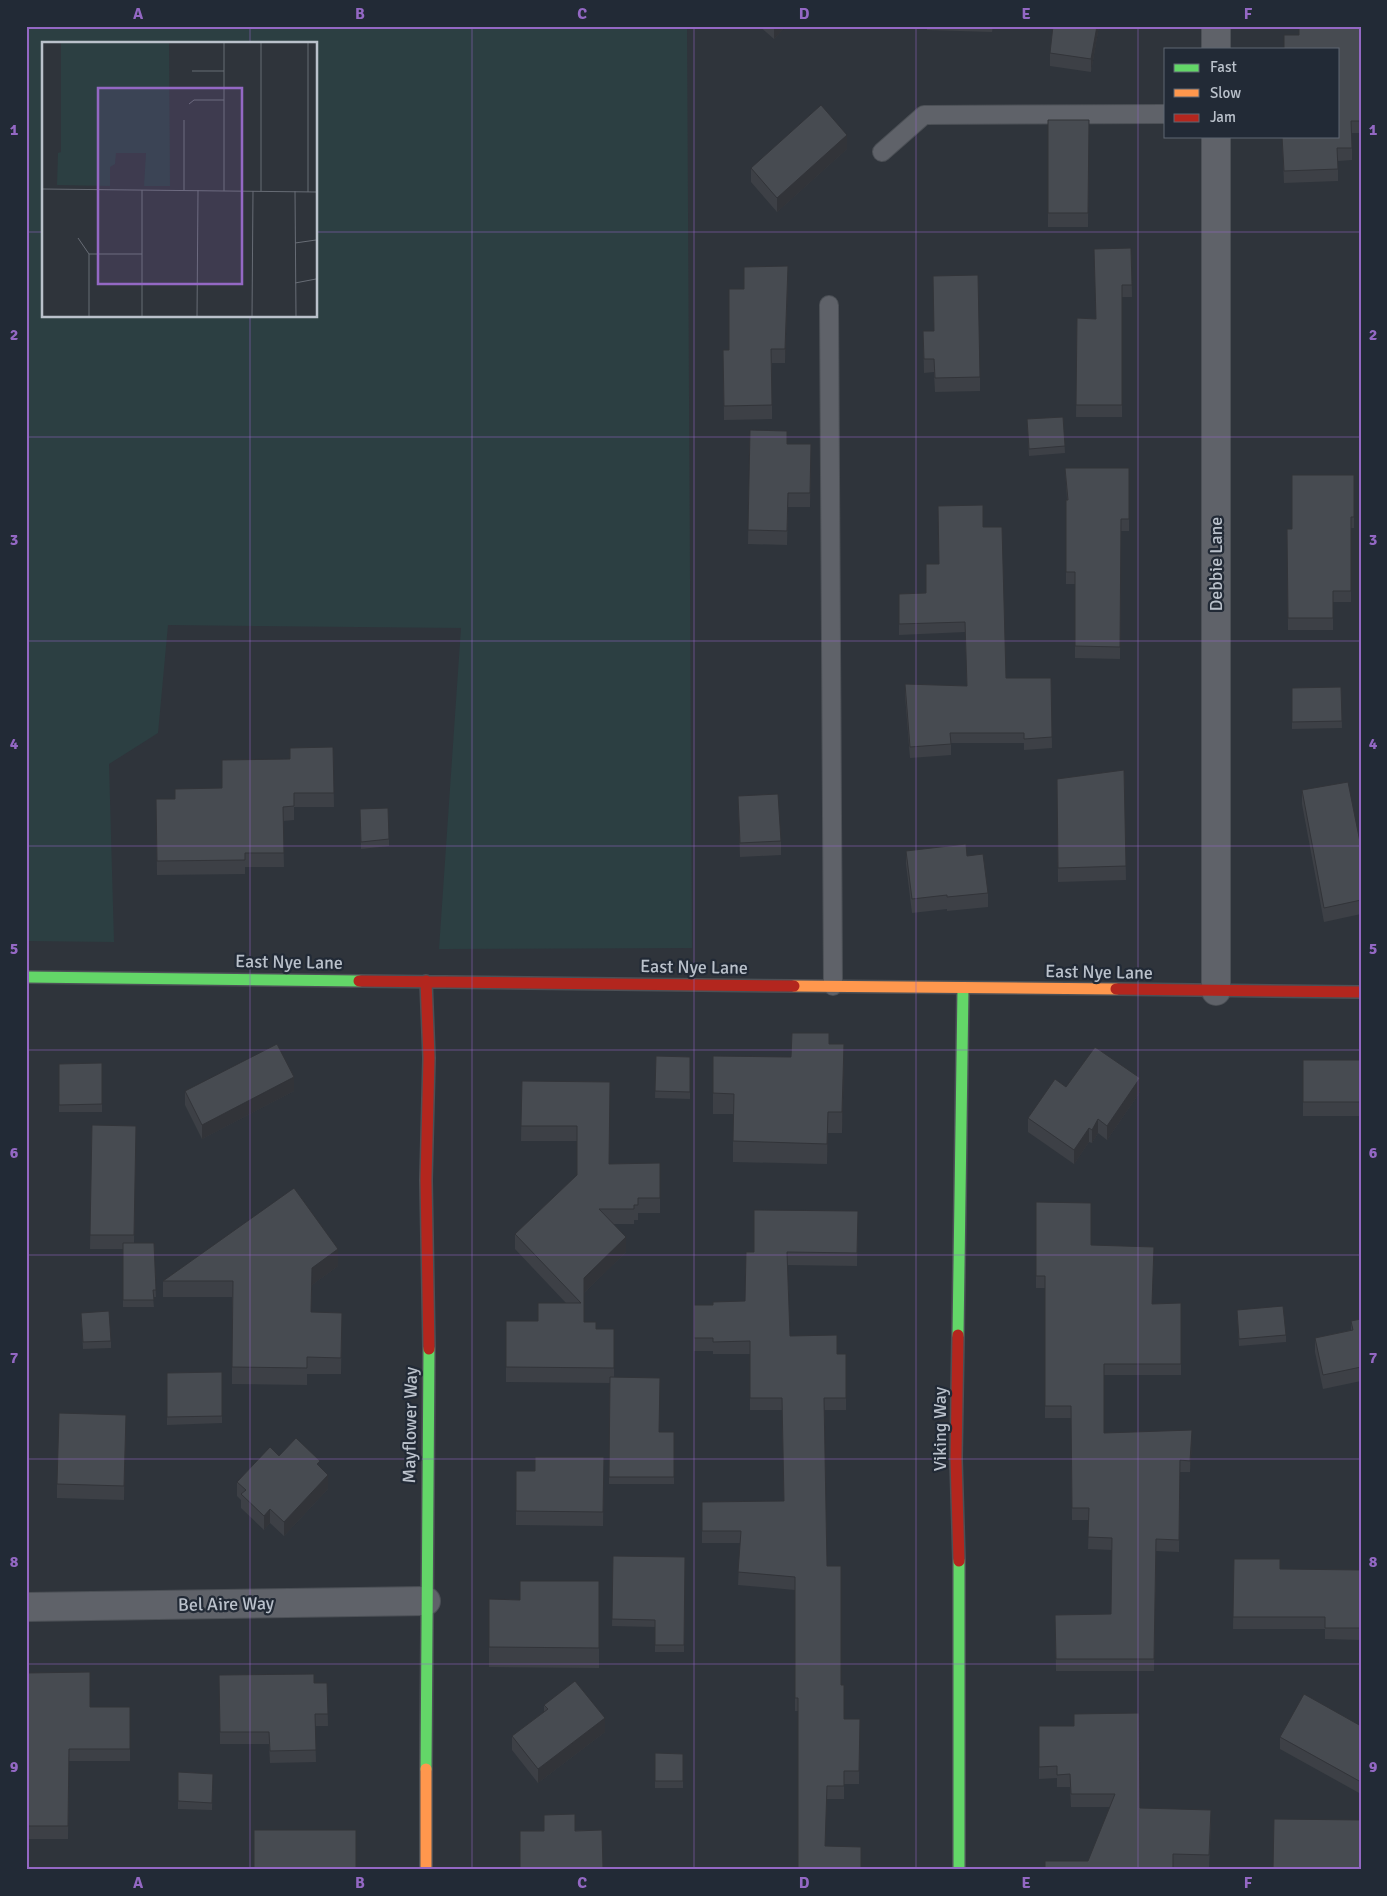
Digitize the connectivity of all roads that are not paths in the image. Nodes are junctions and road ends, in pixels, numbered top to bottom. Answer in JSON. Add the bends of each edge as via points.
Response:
{"nodes":[{"id":1,"x":1216,"y":26,"type":"edge"},
{"id":2,"x":1216,"y":48,"type":"edge"},
{"id":3,"x":1164,"y":114,"type":"edge"},
{"id":4,"x":1216,"y":138,"type":"edge"},
{"id":5,"x":882,"y":152,"type":"dead end"},
{"id":6,"x":829,"y":305,"type":"dead end"},
{"id":7,"x":26,"y":977,"type":"edge"},
{"id":8,"x":426,"y":981,"type":"junction"},
{"id":9,"x":833,"y":986,"type":"junction"},
{"id":10,"x":963,"y":988,"type":"junction"},
{"id":11,"x":1216,"y":991,"type":"junction"},
{"id":12,"x":1361,"y":992,"type":"edge"},
{"id":13,"x":426,"y":1601,"type":"junction"},
{"id":14,"x":26,"y":1607,"type":"edge"},
{"id":15,"x":426,"y":1870,"type":"edge"},
{"id":16,"x":959,"y":1870,"type":"edge"}],
"edges":[{"from":1,"to":2,"type":"street"},
{"from":3,"to":5,"type":"lane","via":[[924,115]]},
{"from":4,"to":11,"type":"street","name":"Debbie Lane"},
{"from":6,"to":9,"type":"lane"},
{"from":7,"to":8,"type":"street","name":"East Nye Lane"},
{"from":8,"to":9,"type":"street","name":"East Nye Lane"},
{"from":8,"to":13,"type":"street","name":"Mayflower Way","via":[[429,1354]]},
{"from":9,"to":10,"type":"street","name":"East Nye Lane"},
{"from":10,"to":11,"type":"street","name":"East Nye Lane"},
{"from":10,"to":16,"type":"street","name":"Viking Way","via":[[956,1459]]},
{"from":11,"to":12,"type":"street","name":"East Nye Lane"},
{"from":13,"to":14,"type":"street","name":"Bel Aire Way"},
{"from":13,"to":15,"type":"street","name":"Mayflower Way"}]}
